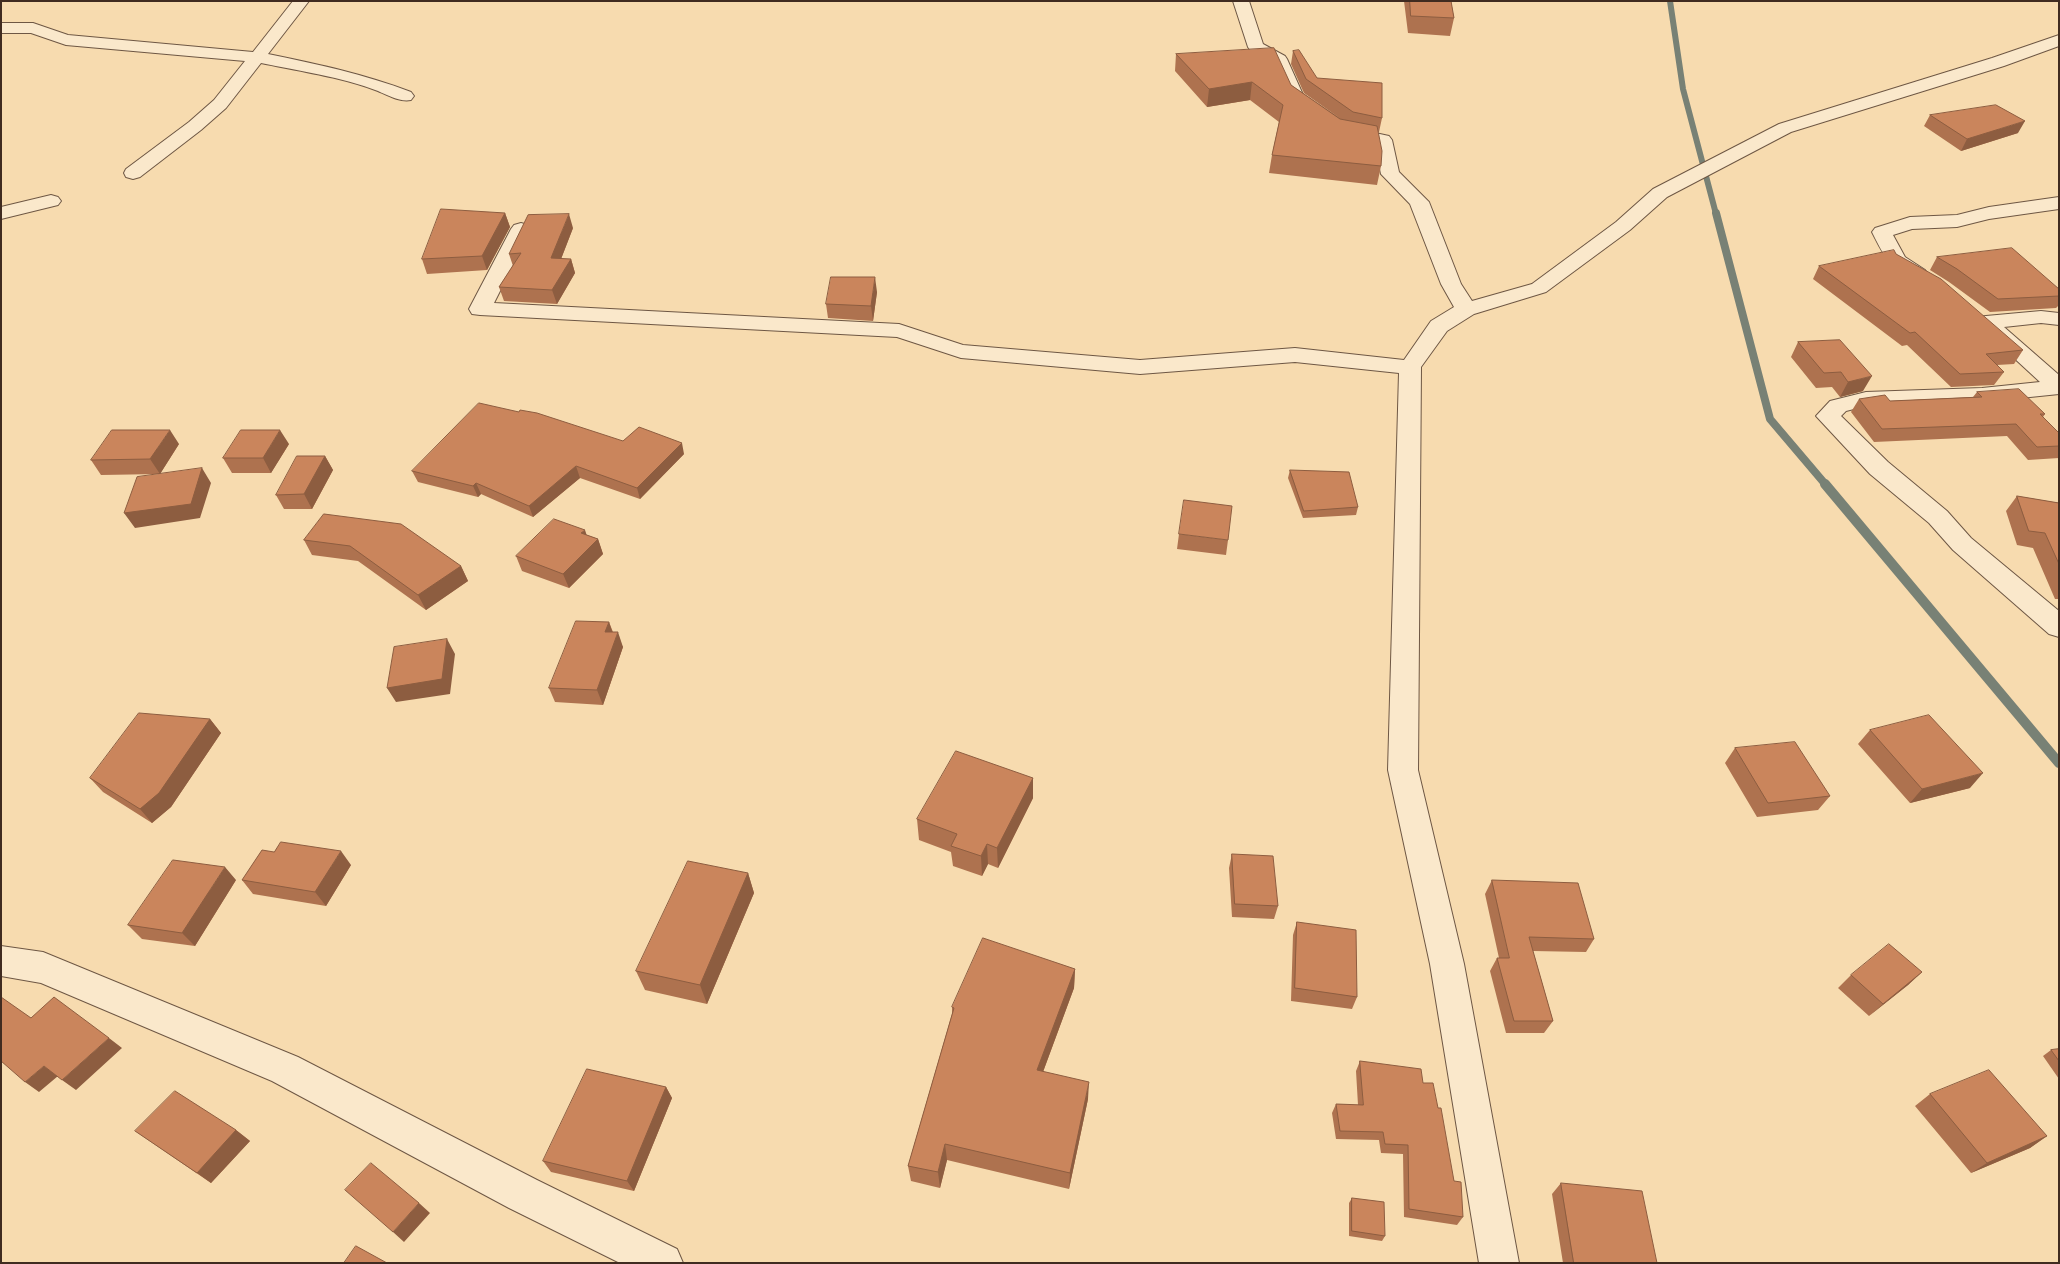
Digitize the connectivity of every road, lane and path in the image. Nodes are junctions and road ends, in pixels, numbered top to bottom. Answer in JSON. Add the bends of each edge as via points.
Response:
{"nodes":[{"id":1,"x":300,"y":1,"type":"edge"},
{"id":2,"x":1241,"y":1,"type":"edge"},
{"id":3,"x":1,"y":28,"type":"edge"},
{"id":4,"x":2059,"y":40,"type":"edge"},
{"id":5,"x":256,"y":57,"type":"junction"},
{"id":6,"x":404,"y":96,"type":"dead end"},
{"id":7,"x":1311,"y":108,"type":"edge"},
{"id":8,"x":1328,"y":120,"type":"edge"},
{"id":9,"x":133,"y":173,"type":"dead end"},
{"id":10,"x":51,"y":200,"type":"dead end"},
{"id":11,"x":2059,"y":203,"type":"edge"},
{"id":12,"x":1,"y":213,"type":"edge"},
{"id":13,"x":521,"y":229,"type":"edge"},
{"id":14,"x":1934,"y":283,"type":"edge"},
{"id":15,"x":1466,"y":309,"type":"junction"},
{"id":16,"x":2059,"y":319,"type":"edge"},
{"id":17,"x":1410,"y":366,"type":"junction"},
{"id":18,"x":2059,"y":387,"type":"edge"},
{"id":19,"x":2059,"y":627,"type":"edge"},
{"id":20,"x":1,"y":961,"type":"edge"},
{"id":21,"x":663,"y":1263,"type":"edge"},
{"id":22,"x":1499,"y":1263,"type":"edge"}],
"edges":[{"from":1,"to":5,"type":"street"},
{"from":2,"to":7,"type":"street","via":[[1256,47],[1279,59],[1295,97]]},
{"from":3,"to":5,"type":"street","via":[[33,28],[66,40]]},
{"from":4,"to":15,"type":"street","via":[[1785,128],[1660,193],[1623,226],[1539,288]]},
{"from":5,"to":6,"type":"street","via":[[336,73]]},
{"from":5,"to":9,"type":"street","via":[[220,104]]},
{"from":8,"to":15,"type":"street","via":[[1344,131],[1383,140],[1390,174],[1419,202],[1451,284]]},
{"from":10,"to":12,"type":"street"},
{"from":11,"to":14,"type":"street","via":[[1957,220],[1910,224],[1882,232],[1897,261]]},
{"from":13,"to":17,"type":"street","via":[[480,308],[899,331],[962,351],[1140,366],[1295,355]]},
{"from":15,"to":17,"type":"street","via":[[1439,326]]},
{"from":16,"to":18,"type":"street","via":[[1978,316]]},
{"from":17,"to":22,"type":"street","via":[[1403,770],[1447,964]]},
{"from":18,"to":19,"type":"street","via":[[1982,395],[1866,399],[1838,406],[1828,416],[1879,468],[1938,517],[1962,544]]},
{"from":20,"to":21,"type":"street","via":[[43,968],[285,1069],[523,1194]]}]}
